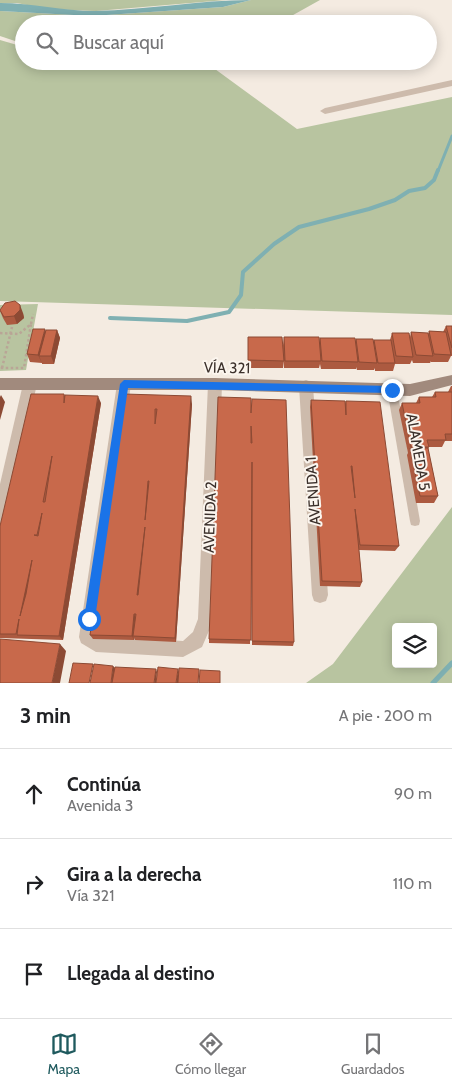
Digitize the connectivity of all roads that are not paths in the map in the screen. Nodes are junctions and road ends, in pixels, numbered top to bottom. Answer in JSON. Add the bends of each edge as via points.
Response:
{"nodes":[{"id":1,"x":452,"y":83,"type":"edge"},
{"id":2,"x":325,"y":111,"type":"dead end"},
{"id":3,"x":452,"y":380,"type":"edge"},
{"id":4,"x":0,"y":384,"type":"edge"},
{"id":5,"x":30,"y":384,"type":"junction"},
{"id":6,"x":124,"y":384,"type":"junction"},
{"id":7,"x":215,"y":384,"type":"junction"},
{"id":8,"x":306,"y":386,"type":"junction"},
{"id":9,"x":392,"y":390,"type":"junction"},
{"id":10,"x":0,"y":516,"type":"edge"},
{"id":11,"x":415,"y":521,"type":"dead end"},
{"id":12,"x":320,"y":595,"type":"dead end"}],
"edges":[{"from":1,"to":2,"type":"street"},
{"from":3,"to":9,"type":"street","name":"VÍA 321","via":[[426,387]]},
{"from":4,"to":5,"type":"street","name":"VÍA 321"},
{"from":5,"to":6,"type":"street","name":"VÍA 321"},
{"from":5,"to":10,"type":"street"},
{"from":6,"to":7,"type":"street","name":"VÍA 321"},
{"from":6,"to":7,"type":"street","name":"AVENIDA 2","via":[[87,637],[96,644],[183,649],[194,646],[206,619]]},
{"from":7,"to":8,"type":"street","name":"VÍA 321"},
{"from":8,"to":9,"type":"street","name":"VÍA 321"},
{"from":8,"to":12,"type":"street","name":"AVENIDA 1"},
{"from":9,"to":11,"type":"lane","name":"ALAMEDA 5"}]}
